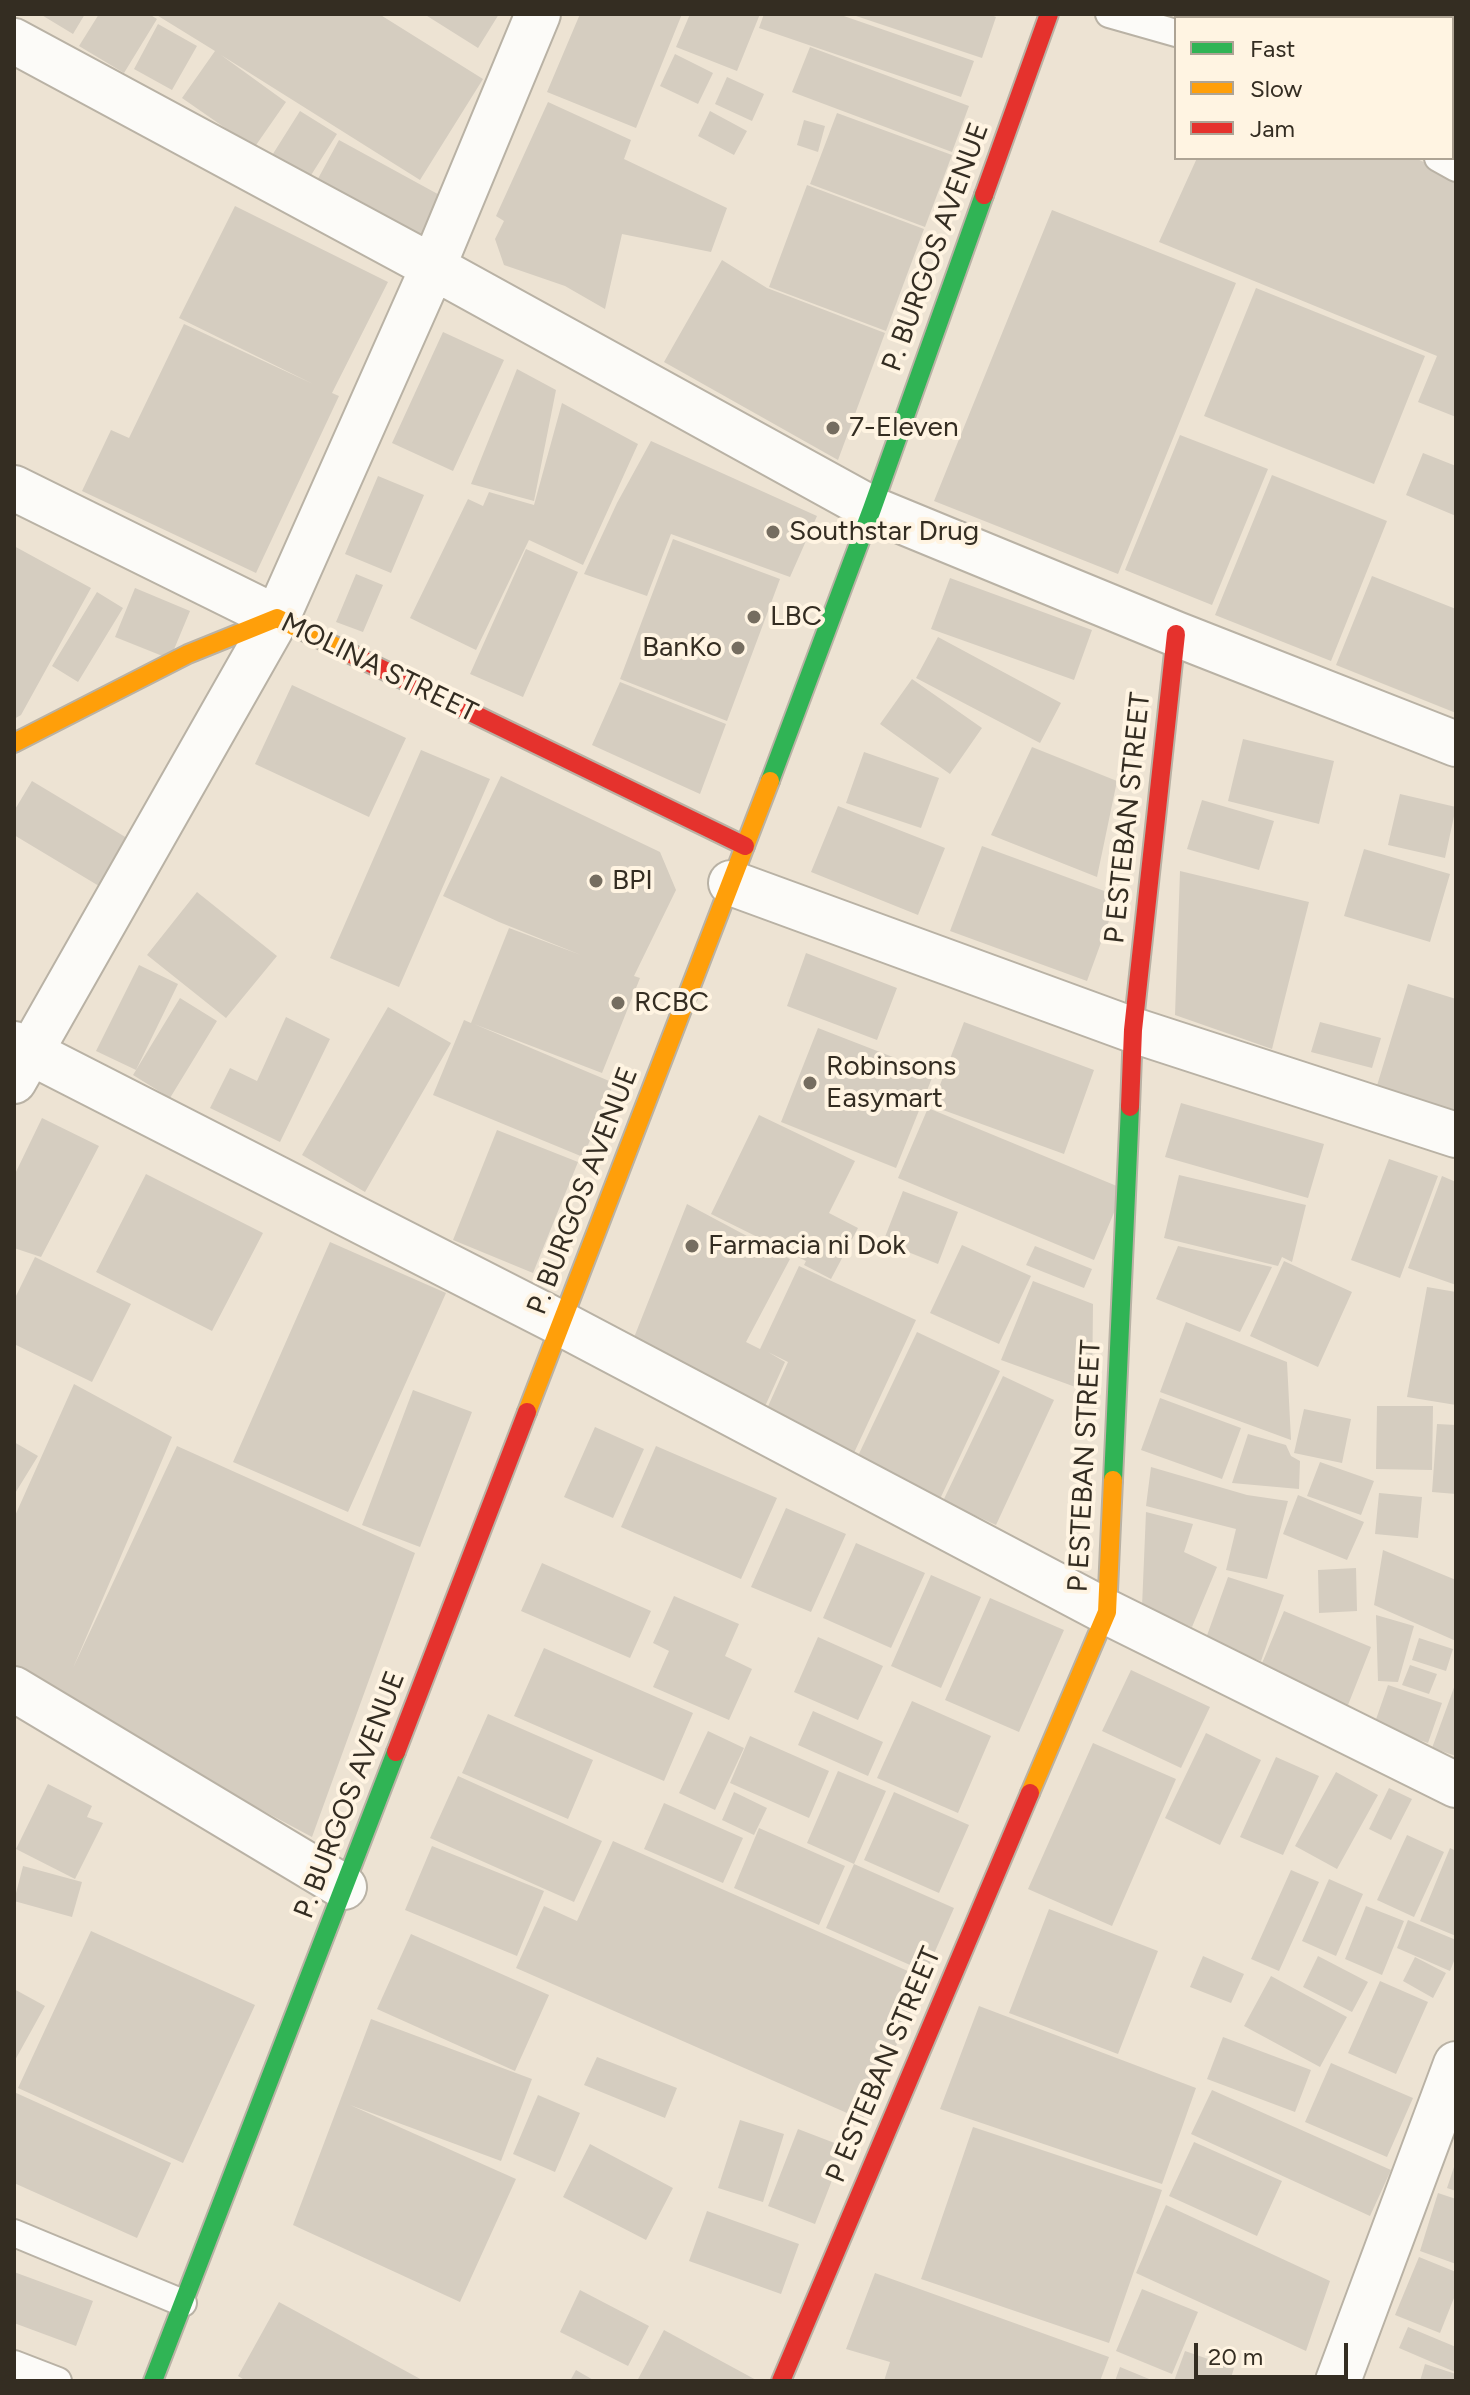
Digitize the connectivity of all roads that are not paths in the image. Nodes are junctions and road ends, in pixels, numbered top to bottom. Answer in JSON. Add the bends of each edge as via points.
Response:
{"nodes":[{"id":1,"x":538,"y":14,"type":"edge"},
{"id":2,"x":1049,"y":14,"type":"edge"},
{"id":3,"x":1109,"y":14,"type":"edge"},
{"id":4,"x":1174,"y":32,"type":"edge"},
{"id":5,"x":14,"y":41,"type":"edge"},
{"id":6,"x":433,"y":267,"type":"junction"},
{"id":7,"x":14,"y":488,"type":"edge"},
{"id":8,"x":872,"y":509,"type":"junction"},
{"id":9,"x":277,"y":618,"type":"junction"},
{"id":10,"x":1176,"y":634,"type":"junction"},
{"id":11,"x":14,"y":743,"type":"edge"},
{"id":12,"x":1456,"y":744,"type":"edge"},
{"id":13,"x":738,"y":864,"type":"junction"},
{"id":14,"x":1133,"y":1030,"type":"junction"},
{"id":15,"x":19,"y":1059,"type":"edge"},
{"id":16,"x":1456,"y":1135,"type":"edge"},
{"id":17,"x":562,"y":1324,"type":"junction"},
{"id":18,"x":1107,"y":1612,"type":"junction"},
{"id":19,"x":14,"y":1689,"type":"edge"},
{"id":20,"x":1456,"y":1785,"type":"edge"},
{"id":21,"x":344,"y":1887,"type":"junction"},
{"id":22,"x":1456,"y":2064,"type":"edge"},
{"id":23,"x":14,"y":2233,"type":"edge"},
{"id":24,"x":183,"y":2303,"type":"junction"},
{"id":25,"x":14,"y":2364,"type":"edge"},
{"id":26,"x":58,"y":2381,"type":"edge"},
{"id":27,"x":153,"y":2381,"type":"edge"},
{"id":28,"x":781,"y":2381,"type":"edge"},
{"id":29,"x":1338,"y":2381,"type":"edge"}],
"edges":[{"from":1,"to":6,"type":"street"},
{"from":2,"to":8,"type":"street","name":"P. BURGOS AVENUE"},
{"from":3,"to":4,"type":"lane"},
{"from":5,"to":6,"type":"street"},
{"from":6,"to":8,"type":"street"},
{"from":6,"to":9,"type":"street"},
{"from":7,"to":9,"type":"street","name":"MOLINA STREET"},
{"from":8,"to":10,"type":"street"},
{"from":8,"to":13,"type":"street","name":"P. BURGOS AVENUE"},
{"from":9,"to":11,"type":"street","via":[[188,654]]},
{"from":9,"to":13,"type":"street","name":"MOLINA STREET"},
{"from":9,"to":15,"type":"street"},
{"from":10,"to":12,"type":"street"},
{"from":10,"to":14,"type":"street","name":"P ESTEBAN STREET"},
{"from":13,"to":14,"type":"street"},
{"from":13,"to":17,"type":"street","name":"P. BURGOS AVENUE"},
{"from":14,"to":16,"type":"street"},
{"from":14,"to":18,"type":"street","name":"P ESTEBAN STREET"},
{"from":15,"to":17,"type":"street"},
{"from":17,"to":18,"type":"street"},
{"from":17,"to":21,"type":"street","name":"P. BURGOS AVENUE"},
{"from":18,"to":20,"type":"street"},
{"from":18,"to":28,"type":"street","name":"P ESTEBAN STREET"},
{"from":19,"to":21,"type":"street"},
{"from":21,"to":24,"type":"street","name":"P. BURGOS AVENUE"},
{"from":22,"to":29,"type":"street"},
{"from":23,"to":24,"type":"lane"},
{"from":24,"to":27,"type":"street","name":"P. BURGOS AVENUE"},
{"from":25,"to":26,"type":"lane"}]}
